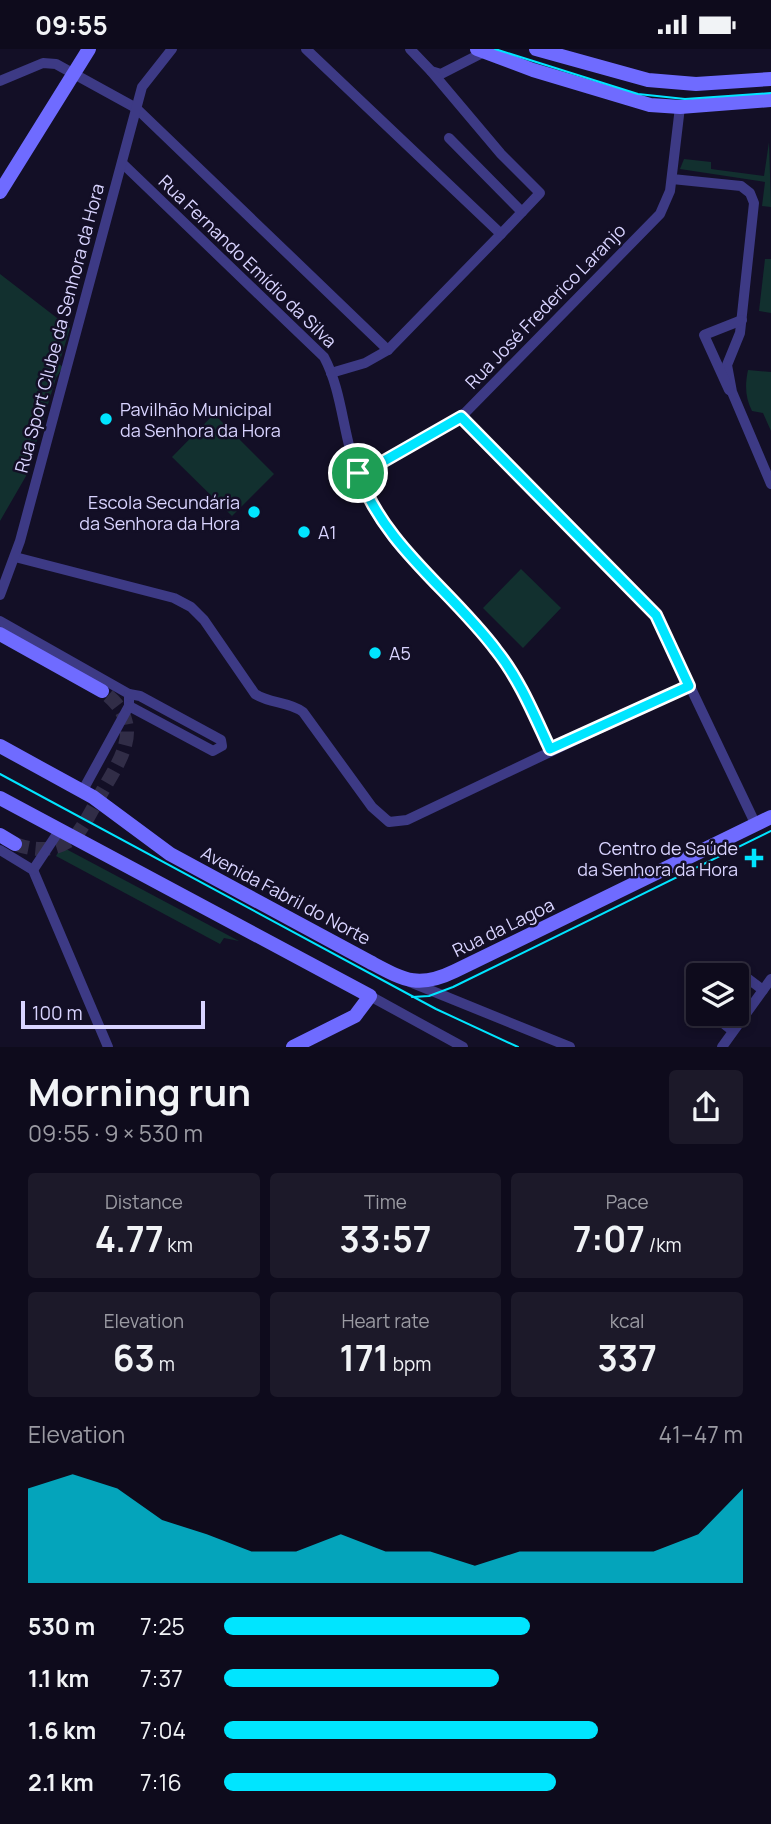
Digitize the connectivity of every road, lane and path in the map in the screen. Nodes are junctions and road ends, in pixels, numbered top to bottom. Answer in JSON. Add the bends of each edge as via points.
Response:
{"nodes":[{"id":1,"x":89,"y":49,"type":"edge"},
{"id":2,"x":172,"y":49,"type":"edge"},
{"id":3,"x":306,"y":49,"type":"edge"},
{"id":4,"x":410,"y":49,"type":"edge"},
{"id":5,"x":536,"y":49,"type":"edge"},
{"id":6,"x":483,"y":50,"type":"edge"},
{"id":7,"x":431,"y":71,"type":"junction"},
{"id":8,"x":74,"y":72,"type":"junction"},
{"id":9,"x":771,"y":79,"type":"edge"},
{"id":10,"x":0,"y":81,"type":"edge"},
{"id":11,"x":771,"y":100,"type":"edge"},
{"id":12,"x":680,"y":107,"type":"junction"},
{"id":13,"x":136,"y":108,"type":"junction"},
{"id":14,"x":449,"y":138,"type":"dead end"},
{"id":15,"x":122,"y":163,"type":"junction"},
{"id":16,"x":672,"y":179,"type":"junction"},
{"id":17,"x":0,"y":192,"type":"edge"},
{"id":18,"x":522,"y":212,"type":"junction"},
{"id":19,"x":500,"y":234,"type":"junction"},
{"id":20,"x":742,"y":320,"type":"junction"},
{"id":21,"x":388,"y":350,"type":"junction"},
{"id":22,"x":331,"y":373,"type":"junction"},
{"id":23,"x":732,"y":391,"type":"junction"},
{"id":24,"x":461,"y":417,"type":"junction"},
{"id":25,"x":358,"y":473,"type":"junction"},
{"id":26,"x":771,"y":485,"type":"edge"},
{"id":27,"x":15,"y":557,"type":"junction"},
{"id":28,"x":0,"y":595,"type":"edge"},
{"id":29,"x":0,"y":621,"type":"edge"},
{"id":30,"x":0,"y":634,"type":"edge"},
{"id":31,"x":689,"y":686,"type":"junction"},
{"id":32,"x":102,"y":691,"type":"tunnel mouth"},
{"id":33,"x":129,"y":694,"type":"junction"},
{"id":34,"x":129,"y":706,"type":"junction"},
{"id":35,"x":0,"y":746,"type":"edge"},
{"id":36,"x":550,"y":749,"type":"junction"},
{"id":37,"x":83,"y":790,"type":"junction"},
{"id":38,"x":0,"y":798,"type":"edge"},
{"id":39,"x":771,"y":817,"type":"edge"},
{"id":40,"x":756,"y":825,"type":"junction"},
{"id":41,"x":59,"y":831,"type":"junction"},
{"id":42,"x":0,"y":835,"type":"edge"},
{"id":43,"x":16,"y":844,"type":"tunnel mouth"},
{"id":44,"x":0,"y":850,"type":"edge"},
{"id":45,"x":33,"y":870,"type":"junction"},
{"id":46,"x":400,"y":978,"type":"junction"},
{"id":47,"x":771,"y":979,"type":"edge"},
{"id":48,"x":749,"y":980,"type":"edge"},
{"id":49,"x":763,"y":990,"type":"junction"},
{"id":50,"x":370,"y":996,"type":"junction"},
{"id":51,"x":727,"y":1026,"type":"edge"},
{"id":52,"x":733,"y":1031,"type":"junction"},
{"id":53,"x":108,"y":1047,"type":"edge"},
{"id":54,"x":293,"y":1047,"type":"edge"},
{"id":55,"x":463,"y":1047,"type":"edge"},
{"id":56,"x":570,"y":1047,"type":"edge"},
{"id":57,"x":722,"y":1047,"type":"edge"}],
"edges":[{"from":1,"to":8,"type":"street"},
{"from":2,"to":13,"type":"street","name":"Rua Sport Clube da Senhora da Hora","via":[[147,76]]},
{"from":3,"to":19,"type":"street"},
{"from":4,"to":7,"type":"street"},
{"from":5,"to":9,"type":"street","via":[[648,80],[696,84]]},
{"from":6,"to":7,"type":"street","via":[[447,73]]},
{"from":6,"to":12,"type":"street","via":[[635,101]]},
{"from":7,"to":18,"type":"street","via":[[540,193]]},
{"from":8,"to":10,"type":"street","via":[[43,63]]},
{"from":8,"to":13,"type":"street"},
{"from":8,"to":17,"type":"street"},
{"from":11,"to":12,"type":"street"},
{"from":12,"to":16,"type":"street","name":"Rua José Frederico Laranjo"},
{"from":13,"to":15,"type":"street","name":"Rua Sport Clube da Senhora da Hora"},
{"from":13,"to":21,"type":"street"},
{"from":14,"to":18,"type":"street"},
{"from":15,"to":22,"type":"street","name":"Rua Fernando Emídio da Silva","via":[[318,350]]},
{"from":15,"to":27,"type":"street","name":"Rua Sport Clube da Senhora da Hora"},
{"from":16,"to":20,"type":"street","via":[[741,186],[750,193],[754,208]]},
{"from":16,"to":24,"type":"street","name":"Rua José Frederico Laranjo","via":[[667,204],[660,213]]},
{"from":18,"to":19,"type":"street"},
{"from":19,"to":21,"type":"street"},
{"from":20,"to":23,"type":"street","via":[[727,362]]},
{"from":20,"to":23,"type":"street","via":[[704,335],[727,389]]},
{"from":21,"to":22,"type":"street"},
{"from":22,"to":25,"type":"street","name":"Rua Fernando Emídio da Silva"},
{"from":23,"to":26,"type":"street"},
{"from":24,"to":25,"type":"street","name":"Rua José Frederico Laranjo"},
{"from":24,"to":31,"type":"street","via":[[656,615]]},
{"from":25,"to":36,"type":"street","name":"Rua Fernando Emídio da Silva","via":[[387,531],[469,617],[513,674]]},
{"from":27,"to":28,"type":"street","name":"Rua Sport Clube da Senhora da Hora"},
{"from":27,"to":36,"type":"street","via":[[191,607],[255,694],[303,712],[389,822],[407,820]]},
{"from":29,"to":33,"type":"street"},
{"from":30,"to":32,"type":"street"},
{"from":31,"to":36,"type":"street"},
{"from":31,"to":40,"type":"street"},
{"from":33,"to":34,"type":"street"},
{"from":33,"to":34,"type":"street","via":[[221,740],[222,746],[213,751]]},
{"from":34,"to":37,"type":"street"},
{"from":35,"to":37,"type":"street","name":"Avenida Fabril do Norte"},
{"from":37,"to":46,"type":"street","name":"Avenida Fabril do Norte","via":[[170,854]]},
{"from":38,"to":41,"type":"street"},
{"from":39,"to":40,"type":"street","name":"Rua da Lagoa"},
{"from":40,"to":46,"type":"street","name":"Rua da Lagoa","via":[[440,978],[419,982]]},
{"from":41,"to":45,"type":"street"},
{"from":41,"to":50,"type":"street"},
{"from":42,"to":43,"type":"street"},
{"from":44,"to":45,"type":"street"},
{"from":45,"to":53,"type":"street"},
{"from":46,"to":56,"type":"street","name":"Avenida Fabril do Norte"},
{"from":47,"to":49,"type":"street"},
{"from":48,"to":49,"type":"street"},
{"from":49,"to":52,"type":"street"},
{"from":50,"to":54,"type":"street","via":[[355,1016]]},
{"from":50,"to":55,"type":"street"},
{"from":51,"to":52,"type":"street"},
{"from":52,"to":57,"type":"street"}]}
